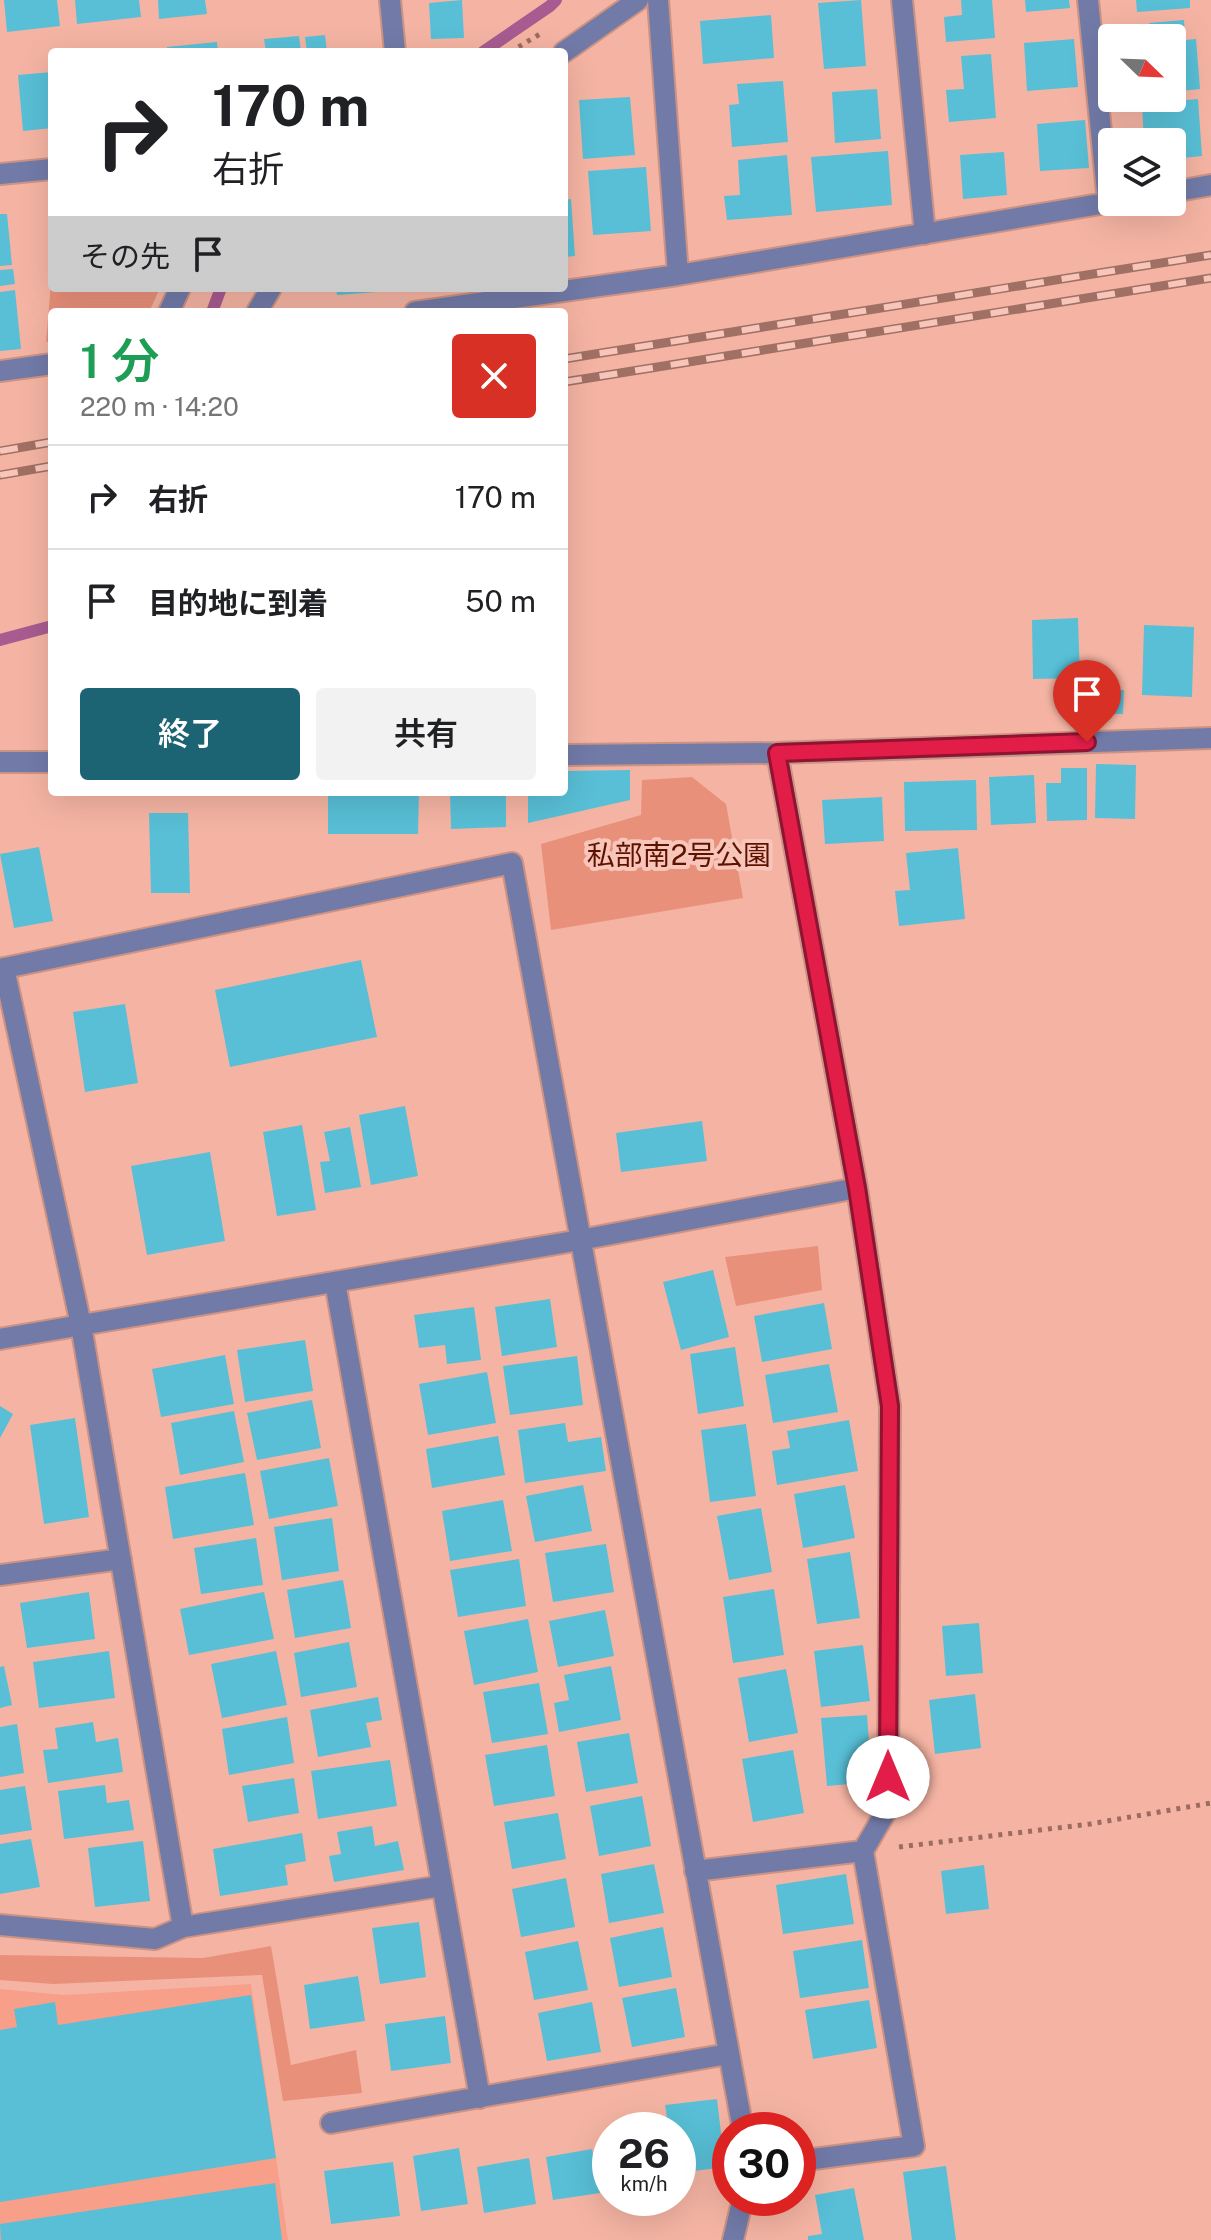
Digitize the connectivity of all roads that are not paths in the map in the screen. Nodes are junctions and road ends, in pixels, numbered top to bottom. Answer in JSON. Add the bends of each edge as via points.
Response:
{"nodes":[{"id":1,"x":390,"y":0,"type":"edge"},
{"id":2,"x":638,"y":0,"type":"edge"},
{"id":3,"x":658,"y":0,"type":"edge"},
{"id":4,"x":902,"y":0,"type":"edge"},
{"id":5,"x":1088,"y":0,"type":"edge"},
{"id":6,"x":395,"y":48,"type":"edge"},
{"id":7,"x":568,"y":49,"type":"edge"},
{"id":8,"x":1102,"y":128,"type":"edge"},
{"id":9,"x":48,"y":169,"type":"edge"},
{"id":10,"x":0,"y":174,"type":"edge"},
{"id":11,"x":1211,"y":185,"type":"edge"},
{"id":12,"x":1186,"y":189,"type":"edge"},
{"id":13,"x":1098,"y":204,"type":"edge"},
{"id":14,"x":925,"y":234,"type":"junction"},
{"id":15,"x":678,"y":275,"type":"junction"},
{"id":16,"x":568,"y":286,"type":"edge"},
{"id":17,"x":492,"y":294,"type":"edge"},
{"id":18,"x":432,"y":308,"type":"edge"},
{"id":19,"x":48,"y":365,"type":"edge"},
{"id":20,"x":0,"y":371,"type":"edge"},
{"id":21,"x":1211,"y":738,"type":"edge"},
{"id":22,"x":777,"y":753,"type":"junction"},
{"id":23,"x":568,"y":755,"type":"edge"},
{"id":24,"x":0,"y":762,"type":"edge"},
{"id":25,"x":48,"y":762,"type":"edge"},
{"id":26,"x":2,"y":968,"type":"edge"},
{"id":27,"x":857,"y":1188,"type":"junction"},
{"id":28,"x":580,"y":1240,"type":"junction"},
{"id":29,"x":335,"y":1282,"type":"junction"},
{"id":30,"x":81,"y":1325,"type":"junction"},
{"id":31,"x":0,"y":1339,"type":"edge"},
{"id":32,"x":121,"y":1559,"type":"junction"},
{"id":33,"x":0,"y":1575,"type":"edge"},
{"id":34,"x":863,"y":1851,"type":"junction"},
{"id":35,"x":695,"y":1871,"type":"junction"},
{"id":36,"x":441,"y":1886,"type":"junction"},
{"id":37,"x":0,"y":1925,"type":"edge"},
{"id":38,"x":183,"y":1927,"type":"junction"},
{"id":39,"x":728,"y":2054,"type":"junction"},
{"id":40,"x":480,"y":2098,"type":"junction"},
{"id":41,"x":739,"y":2112,"type":"edge"},
{"id":42,"x":331,"y":2123,"type":"dead end"},
{"id":43,"x":816,"y":2159,"type":"edge"},
{"id":44,"x":739,"y":2216,"type":"edge"},
{"id":45,"x":733,"y":2240,"type":"edge"}],
"edges":[{"from":1,"to":6,"type":"street"},
{"from":2,"to":7,"type":"street"},
{"from":3,"to":15,"type":"street"},
{"from":4,"to":14,"type":"street"},
{"from":5,"to":8,"type":"street"},
{"from":9,"to":10,"type":"street"},
{"from":11,"to":12,"type":"street"},
{"from":13,"to":14,"type":"street"},
{"from":14,"to":15,"type":"street"},
{"from":15,"to":16,"type":"street"},
{"from":17,"to":18,"type":"street"},
{"from":19,"to":20,"type":"street"},
{"from":21,"to":22,"type":"street"},
{"from":22,"to":23,"type":"street"},
{"from":22,"to":27,"type":"street"},
{"from":24,"to":25,"type":"street"},
{"from":26,"to":28,"type":"street","via":[[512,863]]},
{"from":26,"to":30,"type":"street"},
{"from":27,"to":28,"type":"street"},
{"from":27,"to":34,"type":"street","via":[[890,1406],[888,1808]]},
{"from":28,"to":29,"type":"street"},
{"from":28,"to":35,"type":"street"},
{"from":29,"to":30,"type":"street"},
{"from":29,"to":36,"type":"street"},
{"from":30,"to":31,"type":"street"},
{"from":30,"to":32,"type":"street"},
{"from":32,"to":33,"type":"street"},
{"from":32,"to":38,"type":"street"},
{"from":34,"to":35,"type":"street"},
{"from":34,"to":43,"type":"street","via":[[914,2146]]},
{"from":35,"to":39,"type":"street"},
{"from":36,"to":38,"type":"street"},
{"from":36,"to":40,"type":"street"},
{"from":37,"to":38,"type":"street","via":[[155,1939]]},
{"from":39,"to":40,"type":"street"},
{"from":39,"to":41,"type":"street"},
{"from":40,"to":42,"type":"street"},
{"from":44,"to":45,"type":"street"}]}
